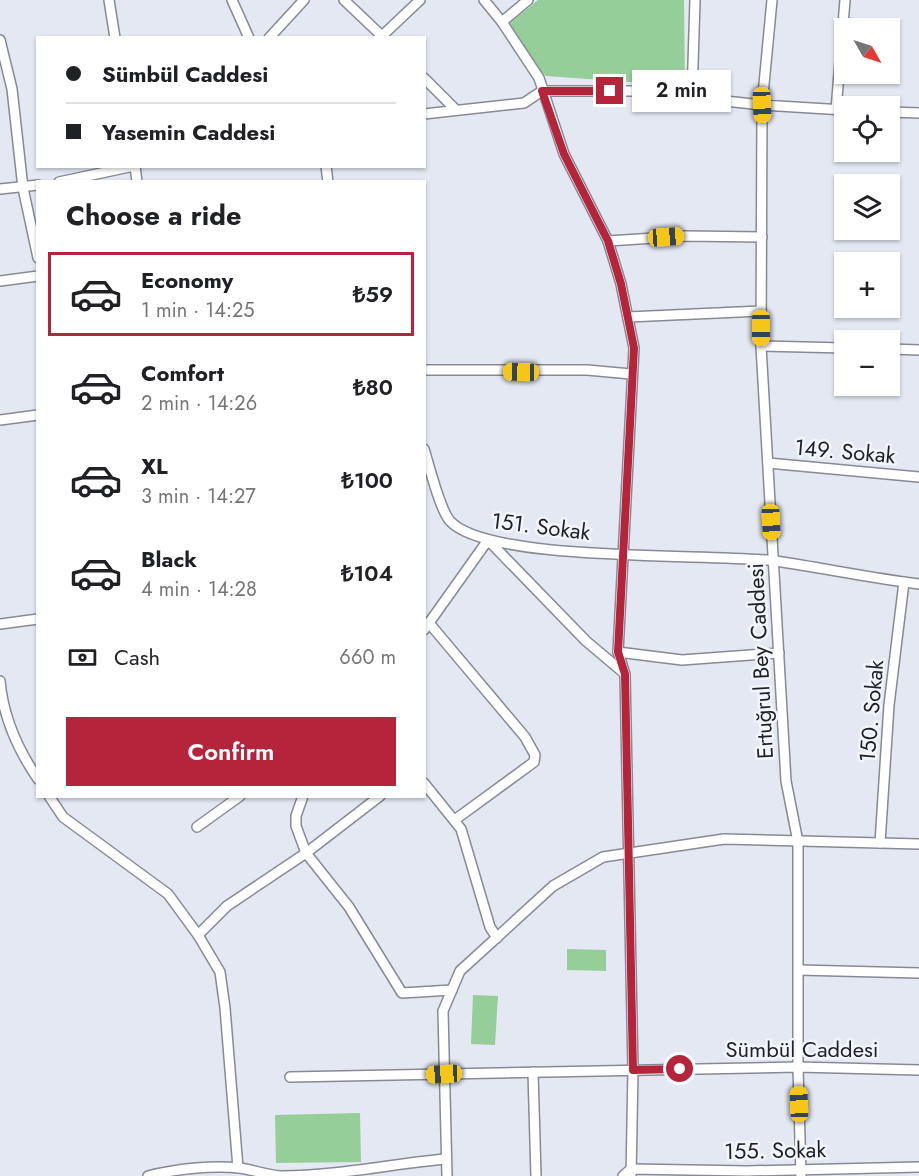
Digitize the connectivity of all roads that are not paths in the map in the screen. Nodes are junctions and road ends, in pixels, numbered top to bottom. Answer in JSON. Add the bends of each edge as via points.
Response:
{"nodes":[{"id":1,"x":109,"y":0,"type":"edge"},
{"id":2,"x":232,"y":0,"type":"edge"},
{"id":3,"x":304,"y":0,"type":"edge"},
{"id":4,"x":344,"y":0,"type":"edge"},
{"id":5,"x":420,"y":0,"type":"edge"},
{"id":6,"x":484,"y":0,"type":"edge"},
{"id":7,"x":528,"y":0,"type":"edge"},
{"id":8,"x":695,"y":0,"type":"edge"},
{"id":9,"x":772,"y":0,"type":"edge"},
{"id":10,"x":845,"y":0,"type":"edge"},
{"id":11,"x":502,"y":22,"type":"junction"},
{"id":12,"x":115,"y":36,"type":"edge"},
{"id":13,"x":248,"y":36,"type":"edge"},
{"id":14,"x":271,"y":36,"type":"edge"},
{"id":15,"x":382,"y":36,"type":"edge"},
{"id":16,"x":384,"y":36,"type":"edge"},
{"id":17,"x":0,"y":40,"type":"edge"},
{"id":18,"x":426,"y":80,"type":"edge"},
{"id":19,"x":542,"y":91,"type":"junction"},
{"id":20,"x":692,"y":96,"type":"junction"},
{"id":21,"x":841,"y":96,"type":"edge"},
{"id":22,"x":762,"y":105,"type":"junction"},
{"id":23,"x":456,"y":110,"type":"junction"},
{"id":24,"x":834,"y":110,"type":"edge"},
{"id":25,"x":900,"y":112,"type":"edge"},
{"id":26,"x":919,"y":113,"type":"edge"},
{"id":27,"x":426,"y":114,"type":"edge"},
{"id":28,"x":125,"y":168,"type":"edge"},
{"id":29,"x":68,"y":180,"type":"edge"},
{"id":30,"x":36,"y":185,"type":"edge"},
{"id":31,"x":23,"y":188,"type":"junction"},
{"id":32,"x":0,"y":189,"type":"edge"},
{"id":33,"x":762,"y":237,"type":"junction"},
{"id":34,"x":608,"y":241,"type":"junction"},
{"id":35,"x":36,"y":249,"type":"edge"},
{"id":36,"x":36,"y":276,"type":"edge"},
{"id":37,"x":0,"y":281,"type":"edge"},
{"id":38,"x":761,"y":311,"type":"junction"},
{"id":39,"x":628,"y":316,"type":"junction"},
{"id":40,"x":761,"y":346,"type":"junction"},
{"id":41,"x":834,"y":348,"type":"edge"},
{"id":42,"x":900,"y":349,"type":"edge"},
{"id":43,"x":919,"y":350,"type":"edge"},
{"id":44,"x":426,"y":370,"type":"edge"},
{"id":45,"x":631,"y":374,"type":"junction"},
{"id":46,"x":36,"y":415,"type":"edge"},
{"id":47,"x":0,"y":420,"type":"edge"},
{"id":48,"x":768,"y":463,"type":"junction"},
{"id":49,"x":426,"y":464,"type":"edge"},
{"id":50,"x":919,"y":477,"type":"edge"},
{"id":51,"x":428,"y":479,"type":"edge"},
{"id":52,"x":488,"y":540,"type":"junction"},
{"id":53,"x":623,"y":555,"type":"junction"},
{"id":54,"x":774,"y":561,"type":"junction"},
{"id":55,"x":904,"y":582,"type":"junction"},
{"id":56,"x":919,"y":584,"type":"edge"},
{"id":57,"x":36,"y":619,"type":"edge"},
{"id":58,"x":0,"y":624,"type":"edge"},
{"id":59,"x":427,"y":627,"type":"edge"},
{"id":60,"x":618,"y":652,"type":"junction"},
{"id":61,"x":779,"y":653,"type":"junction"},
{"id":62,"x":625,"y":674,"type":"junction"},
{"id":63,"x":0,"y":681,"type":"edge"},
{"id":64,"x":36,"y":776,"type":"edge"},
{"id":65,"x":426,"y":785,"type":"edge"},
{"id":66,"x":51,"y":798,"type":"edge"},
{"id":67,"x":237,"y":798,"type":"edge"},
{"id":68,"x":302,"y":798,"type":"edge"},
{"id":69,"x":377,"y":798,"type":"edge"},
{"id":70,"x":456,"y":819,"type":"junction"},
{"id":71,"x":197,"y":827,"type":"dead end"},
{"id":72,"x":798,"y":842,"type":"junction"},
{"id":73,"x":880,"y":843,"type":"junction"},
{"id":74,"x":919,"y":844,"type":"edge"},
{"id":75,"x":306,"y":852,"type":"junction"},
{"id":76,"x":628,"y":854,"type":"junction"},
{"id":77,"x":198,"y":934,"type":"junction"},
{"id":78,"x":496,"y":938,"type":"junction"},
{"id":79,"x":799,"y":970,"type":"junction"},
{"id":80,"x":919,"y":973,"type":"edge"},
{"id":81,"x":452,"y":990,"type":"junction"},
{"id":82,"x":798,"y":1067,"type":"junction"},
{"id":83,"x":633,"y":1070,"type":"junction"},
{"id":84,"x":919,"y":1070,"type":"edge"},
{"id":85,"x":533,"y":1072,"type":"junction"},
{"id":86,"x":444,"y":1074,"type":"junction"},
{"id":87,"x":290,"y":1077,"type":"dead end"},
{"id":88,"x":445,"y":1159,"type":"junction"},
{"id":89,"x":919,"y":1167,"type":"edge"},
{"id":90,"x":238,"y":1168,"type":"junction"},
{"id":91,"x":801,"y":1172,"type":"edge"},
{"id":92,"x":631,"y":1173,"type":"edge"},
{"id":93,"x":354,"y":1175,"type":"edge"},
{"id":94,"x":148,"y":1176,"type":"edge"},
{"id":95,"x":447,"y":1176,"type":"edge"},
{"id":96,"x":536,"y":1176,"type":"edge"},
{"id":97,"x":623,"y":1176,"type":"edge"}],
"edges":[{"from":1,"to":12,"type":"street"},
{"from":2,"to":13,"type":"street"},
{"from":3,"to":14,"type":"street"},
{"from":4,"to":15,"type":"street"},
{"from":5,"to":16,"type":"street"},
{"from":6,"to":11,"type":"street"},
{"from":7,"to":11,"type":"street"},
{"from":8,"to":20,"type":"street"},
{"from":9,"to":22,"type":"street","name":"Ertuğrul Bey Caddesi"},
{"from":10,"to":21,"type":"street"},
{"from":11,"to":19,"type":"street","via":[[539,78]]},
{"from":17,"to":31,"type":"street","via":[[12,89]]},
{"from":18,"to":23,"type":"street"},
{"from":19,"to":20,"type":"street","via":[[633,91]]},
{"from":19,"to":23,"type":"street","via":[[524,103]]},
{"from":19,"to":34,"type":"street","via":[[564,154]]},
{"from":20,"to":22,"type":"street"},
{"from":22,"to":24,"type":"street"},
{"from":22,"to":33,"type":"street","name":"Ertuğrul Bey Caddesi"},
{"from":23,"to":27,"type":"street"},
{"from":25,"to":26,"type":"street"},
{"from":28,"to":29,"type":"street"},
{"from":30,"to":31,"type":"street"},
{"from":31,"to":32,"type":"street"},
{"from":31,"to":35,"type":"street"},
{"from":33,"to":34,"type":"street"},
{"from":33,"to":38,"type":"street","name":"Ertuğrul Bey Caddesi"},
{"from":34,"to":39,"type":"street"},
{"from":36,"to":37,"type":"street"},
{"from":38,"to":39,"type":"street"},
{"from":38,"to":40,"type":"street","name":"Ertuğrul Bey Caddesi"},
{"from":39,"to":45,"type":"street","via":[[634,348]]},
{"from":40,"to":41,"type":"street"},
{"from":40,"to":48,"type":"street","name":"Ertuğrul Bey Caddesi"},
{"from":42,"to":43,"type":"street"},
{"from":44,"to":45,"type":"street","via":[[587,370]]},
{"from":45,"to":53,"type":"street"},
{"from":46,"to":47,"type":"street"},
{"from":48,"to":50,"type":"street","name":"149. Sokak"},
{"from":48,"to":54,"type":"street","name":"Ertuğrul Bey Caddesi"},
{"from":49,"to":51,"type":"street"},
{"from":51,"to":52,"type":"street","name":"151. Sokak","via":[[449,521],[474,538]]},
{"from":52,"to":53,"type":"street","name":"151. Sokak"},
{"from":52,"to":59,"type":"street"},
{"from":52,"to":62,"type":"street"},
{"from":53,"to":54,"type":"street","name":"151. Sokak"},
{"from":53,"to":60,"type":"street"},
{"from":54,"to":55,"type":"street","name":"151. Sokak"},
{"from":54,"to":61,"type":"street","name":"Ertuğrul Bey Caddesi"},
{"from":55,"to":56,"type":"street","name":"151. Sokak"},
{"from":55,"to":73,"type":"street","name":"150. Sokak"},
{"from":57,"to":58,"type":"street"},
{"from":59,"to":70,"type":"street","via":[[525,737],[535,754],[534,762]]},
{"from":60,"to":61,"type":"street","via":[[682,660]]},
{"from":60,"to":62,"type":"street"},
{"from":61,"to":72,"type":"street","name":"Ertuğrul Bey Caddesi","via":[[786,781]]},
{"from":62,"to":76,"type":"street"},
{"from":63,"to":64,"type":"street","via":[[6,711],[25,760]]},
{"from":65,"to":70,"type":"street"},
{"from":66,"to":77,"type":"street","via":[[63,817],[168,894]]},
{"from":67,"to":71,"type":"street"},
{"from":68,"to":75,"type":"street","via":[[296,826]]},
{"from":69,"to":75,"type":"street"},
{"from":70,"to":78,"type":"street"},
{"from":72,"to":73,"type":"street"},
{"from":72,"to":76,"type":"street","via":[[724,839]]},
{"from":72,"to":79,"type":"street","name":"Ertuğrul Bey Caddesi"},
{"from":73,"to":74,"type":"street"},
{"from":75,"to":77,"type":"street","via":[[227,906]]},
{"from":75,"to":81,"type":"street","via":[[349,907],[402,993]]},
{"from":76,"to":78,"type":"street","via":[[603,857],[553,886]]},
{"from":76,"to":83,"type":"street"},
{"from":77,"to":90,"type":"street","via":[[220,972]]},
{"from":78,"to":81,"type":"street","via":[[460,971]]},
{"from":79,"to":80,"type":"street"},
{"from":79,"to":82,"type":"street","name":"Ertuğrul Bey Caddesi"},
{"from":81,"to":86,"type":"street","via":[[443,1011]]},
{"from":82,"to":83,"type":"street","name":"Sümbül Caddesi"},
{"from":82,"to":84,"type":"street","name":"Sümbül Caddesi"},
{"from":82,"to":91,"type":"street","name":"Ertuğrul Bey Caddesi"},
{"from":83,"to":85,"type":"street","name":"Sümbül Caddesi"},
{"from":83,"to":92,"type":"street"},
{"from":85,"to":86,"type":"street","name":"Sümbül Caddesi"},
{"from":85,"to":96,"type":"street"},
{"from":86,"to":87,"type":"street","name":"Sümbül Caddesi"},
{"from":86,"to":88,"type":"street"},
{"from":88,"to":93,"type":"street","via":[[401,1163]]},
{"from":88,"to":95,"type":"street"},
{"from":89,"to":91,"type":"street","name":"155. Sokak"},
{"from":90,"to":93,"type":"street","via":[[279,1176]]},
{"from":90,"to":94,"type":"street"},
{"from":91,"to":92,"type":"street","name":"155. Sokak"},
{"from":92,"to":97,"type":"street"}]}
